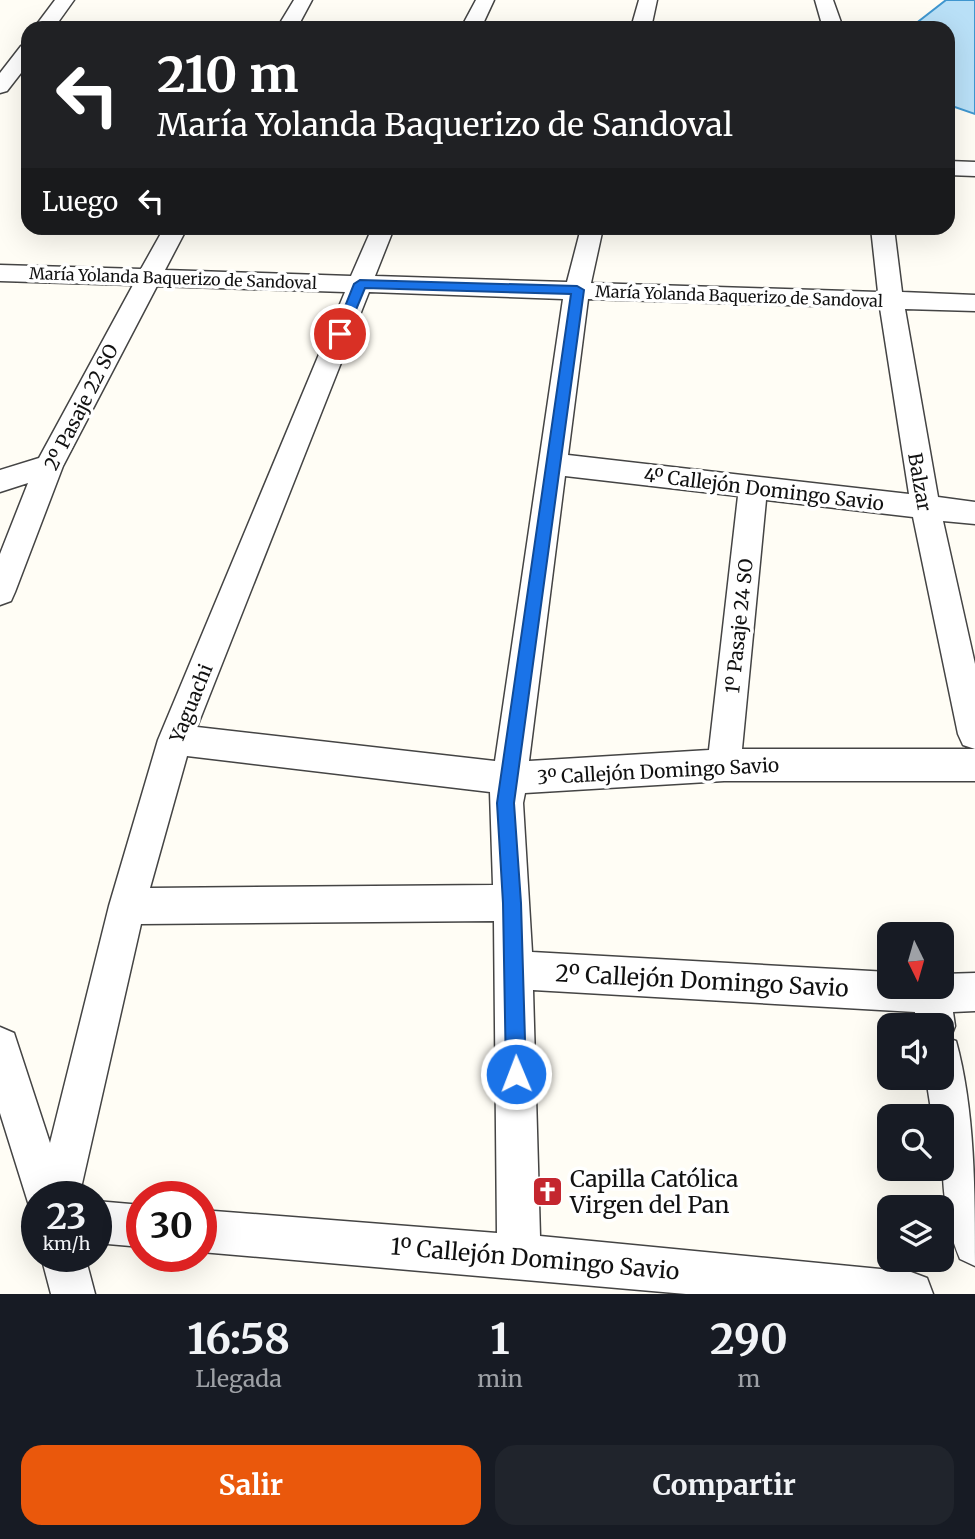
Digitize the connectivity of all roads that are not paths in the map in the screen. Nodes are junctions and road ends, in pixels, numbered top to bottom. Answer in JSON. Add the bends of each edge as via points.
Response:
{"nodes":[{"id":1,"x":65,"y":0,"type":"edge"},
{"id":2,"x":303,"y":0,"type":"edge"},
{"id":3,"x":485,"y":0,"type":"edge"},
{"id":4,"x":648,"y":0,"type":"edge"},
{"id":5,"x":824,"y":0,"type":"edge"},
{"id":6,"x":49,"y":21,"type":"edge"},
{"id":7,"x":291,"y":21,"type":"edge"},
{"id":8,"x":474,"y":21,"type":"edge"},
{"id":9,"x":643,"y":21,"type":"edge"},
{"id":10,"x":831,"y":21,"type":"edge"},
{"id":11,"x":21,"y":62,"type":"edge"},
{"id":12,"x":6,"y":88,"type":"edge"},
{"id":13,"x":955,"y":168,"type":"edge"},
{"id":14,"x":975,"y":169,"type":"edge"},
{"id":15,"x":171,"y":235,"type":"edge"},
{"id":16,"x":380,"y":235,"type":"edge"},
{"id":17,"x":590,"y":235,"type":"edge"},
{"id":18,"x":884,"y":235,"type":"edge"},
{"id":19,"x":0,"y":273,"type":"edge"},
{"id":20,"x":148,"y":277,"type":"junction"},
{"id":21,"x":360,"y":284,"type":"junction"},
{"id":22,"x":577,"y":290,"type":"junction"},
{"id":23,"x":890,"y":300,"type":"junction"},
{"id":24,"x":975,"y":303,"type":"edge"},
{"id":25,"x":552,"y":464,"type":"junction"},
{"id":26,"x":49,"y":466,"type":"junction"},
{"id":27,"x":0,"y":481,"type":"edge"},
{"id":28,"x":753,"y":487,"type":"junction"},
{"id":29,"x":924,"y":509,"type":"junction"},
{"id":30,"x":975,"y":513,"type":"edge"},
{"id":31,"x":0,"y":592,"type":"edge"},
{"id":32,"x":975,"y":734,"type":"edge"},
{"id":33,"x":175,"y":740,"type":"junction"},
{"id":34,"x":724,"y":765,"type":"junction"},
{"id":35,"x":975,"y":765,"type":"edge"},
{"id":36,"x":509,"y":778,"type":"junction"},
{"id":37,"x":512,"y":903,"type":"junction"},
{"id":38,"x":127,"y":906,"type":"junction"},
{"id":39,"x":514,"y":970,"type":"junction"},
{"id":40,"x":975,"y":992,"type":"edge"},
{"id":41,"x":934,"y":1010,"type":"edge"},
{"id":42,"x":0,"y":1047,"type":"edge"},
{"id":43,"x":948,"y":1090,"type":"edge"},
{"id":44,"x":41,"y":1181,"type":"edge"},
{"id":45,"x":62,"y":1181,"type":"edge"},
{"id":46,"x":217,"y":1232,"type":"edge"},
{"id":47,"x":975,"y":1244,"type":"edge"},
{"id":48,"x":519,"y":1256,"type":"junction"},
{"id":49,"x":67,"y":1272,"type":"edge"},
{"id":50,"x":73,"y":1294,"type":"edge"},
{"id":51,"x":911,"y":1294,"type":"edge"}],
"edges":[{"from":1,"to":6,"type":"street"},
{"from":2,"to":7,"type":"street"},
{"from":3,"to":8,"type":"street"},
{"from":4,"to":9,"type":"street"},
{"from":5,"to":10,"type":"street"},
{"from":11,"to":12,"type":"street"},
{"from":13,"to":14,"type":"street"},
{"from":15,"to":20,"type":"street","name":"2º Pasaje 22 SO"},
{"from":16,"to":21,"type":"street","name":"Yaguachi"},
{"from":17,"to":22,"type":"street"},
{"from":18,"to":23,"type":"street","name":"Balzar"},
{"from":19,"to":20,"type":"street","name":"María Yolanda Baquerizo de Sandoval"},
{"from":20,"to":21,"type":"street","name":"María Yolanda Baquerizo de Sandoval"},
{"from":20,"to":26,"type":"street","name":"2º Pasaje 22 SO"},
{"from":21,"to":22,"type":"street","name":"María Yolanda Baquerizo de Sandoval"},
{"from":21,"to":33,"type":"street","name":"Yaguachi"},
{"from":22,"to":23,"type":"street","name":"María Yolanda Baquerizo de Sandoval"},
{"from":22,"to":25,"type":"street"},
{"from":23,"to":24,"type":"street","name":"María Yolanda Baquerizo de Sandoval"},
{"from":23,"to":29,"type":"street","name":"Balzar"},
{"from":25,"to":28,"type":"street","name":"4º Callejón Domingo Savio"},
{"from":25,"to":36,"type":"street"},
{"from":26,"to":27,"type":"street"},
{"from":26,"to":31,"type":"street","name":"2º Pasaje 22 SO"},
{"from":28,"to":29,"type":"street","name":"4º Callejón Domingo Savio"},
{"from":28,"to":34,"type":"street","name":"1º Pasaje 24 SO"},
{"from":29,"to":30,"type":"street","name":"4º Callejón Domingo Savio"},
{"from":29,"to":32,"type":"street","name":"Balzar"},
{"from":33,"to":36,"type":"street","name":"3º Callejón Domingo Savio"},
{"from":33,"to":38,"type":"street","name":"Yaguachi"},
{"from":34,"to":35,"type":"street","name":"3º Callejón Domingo Savio"},
{"from":34,"to":36,"type":"street","name":"3º Callejón Domingo Savio"},
{"from":36,"to":37,"type":"street","via":[[505,824]]},
{"from":37,"to":38,"type":"street"},
{"from":37,"to":39,"type":"street"},
{"from":38,"to":45,"type":"street","name":"Yaguachi"},
{"from":39,"to":41,"type":"street","name":"2º Callejón Domingo Savio"},
{"from":39,"to":48,"type":"street"},
{"from":40,"to":41,"type":"street","name":"2º Callejón Domingo Savio"},
{"from":42,"to":44,"type":"street"},
{"from":43,"to":47,"type":"street"},
{"from":46,"to":48,"type":"street","name":"1º Callejón Domingo Savio"},
{"from":48,"to":51,"type":"street","name":"1º Callejón Domingo Savio"},
{"from":49,"to":50,"type":"street"}]}
